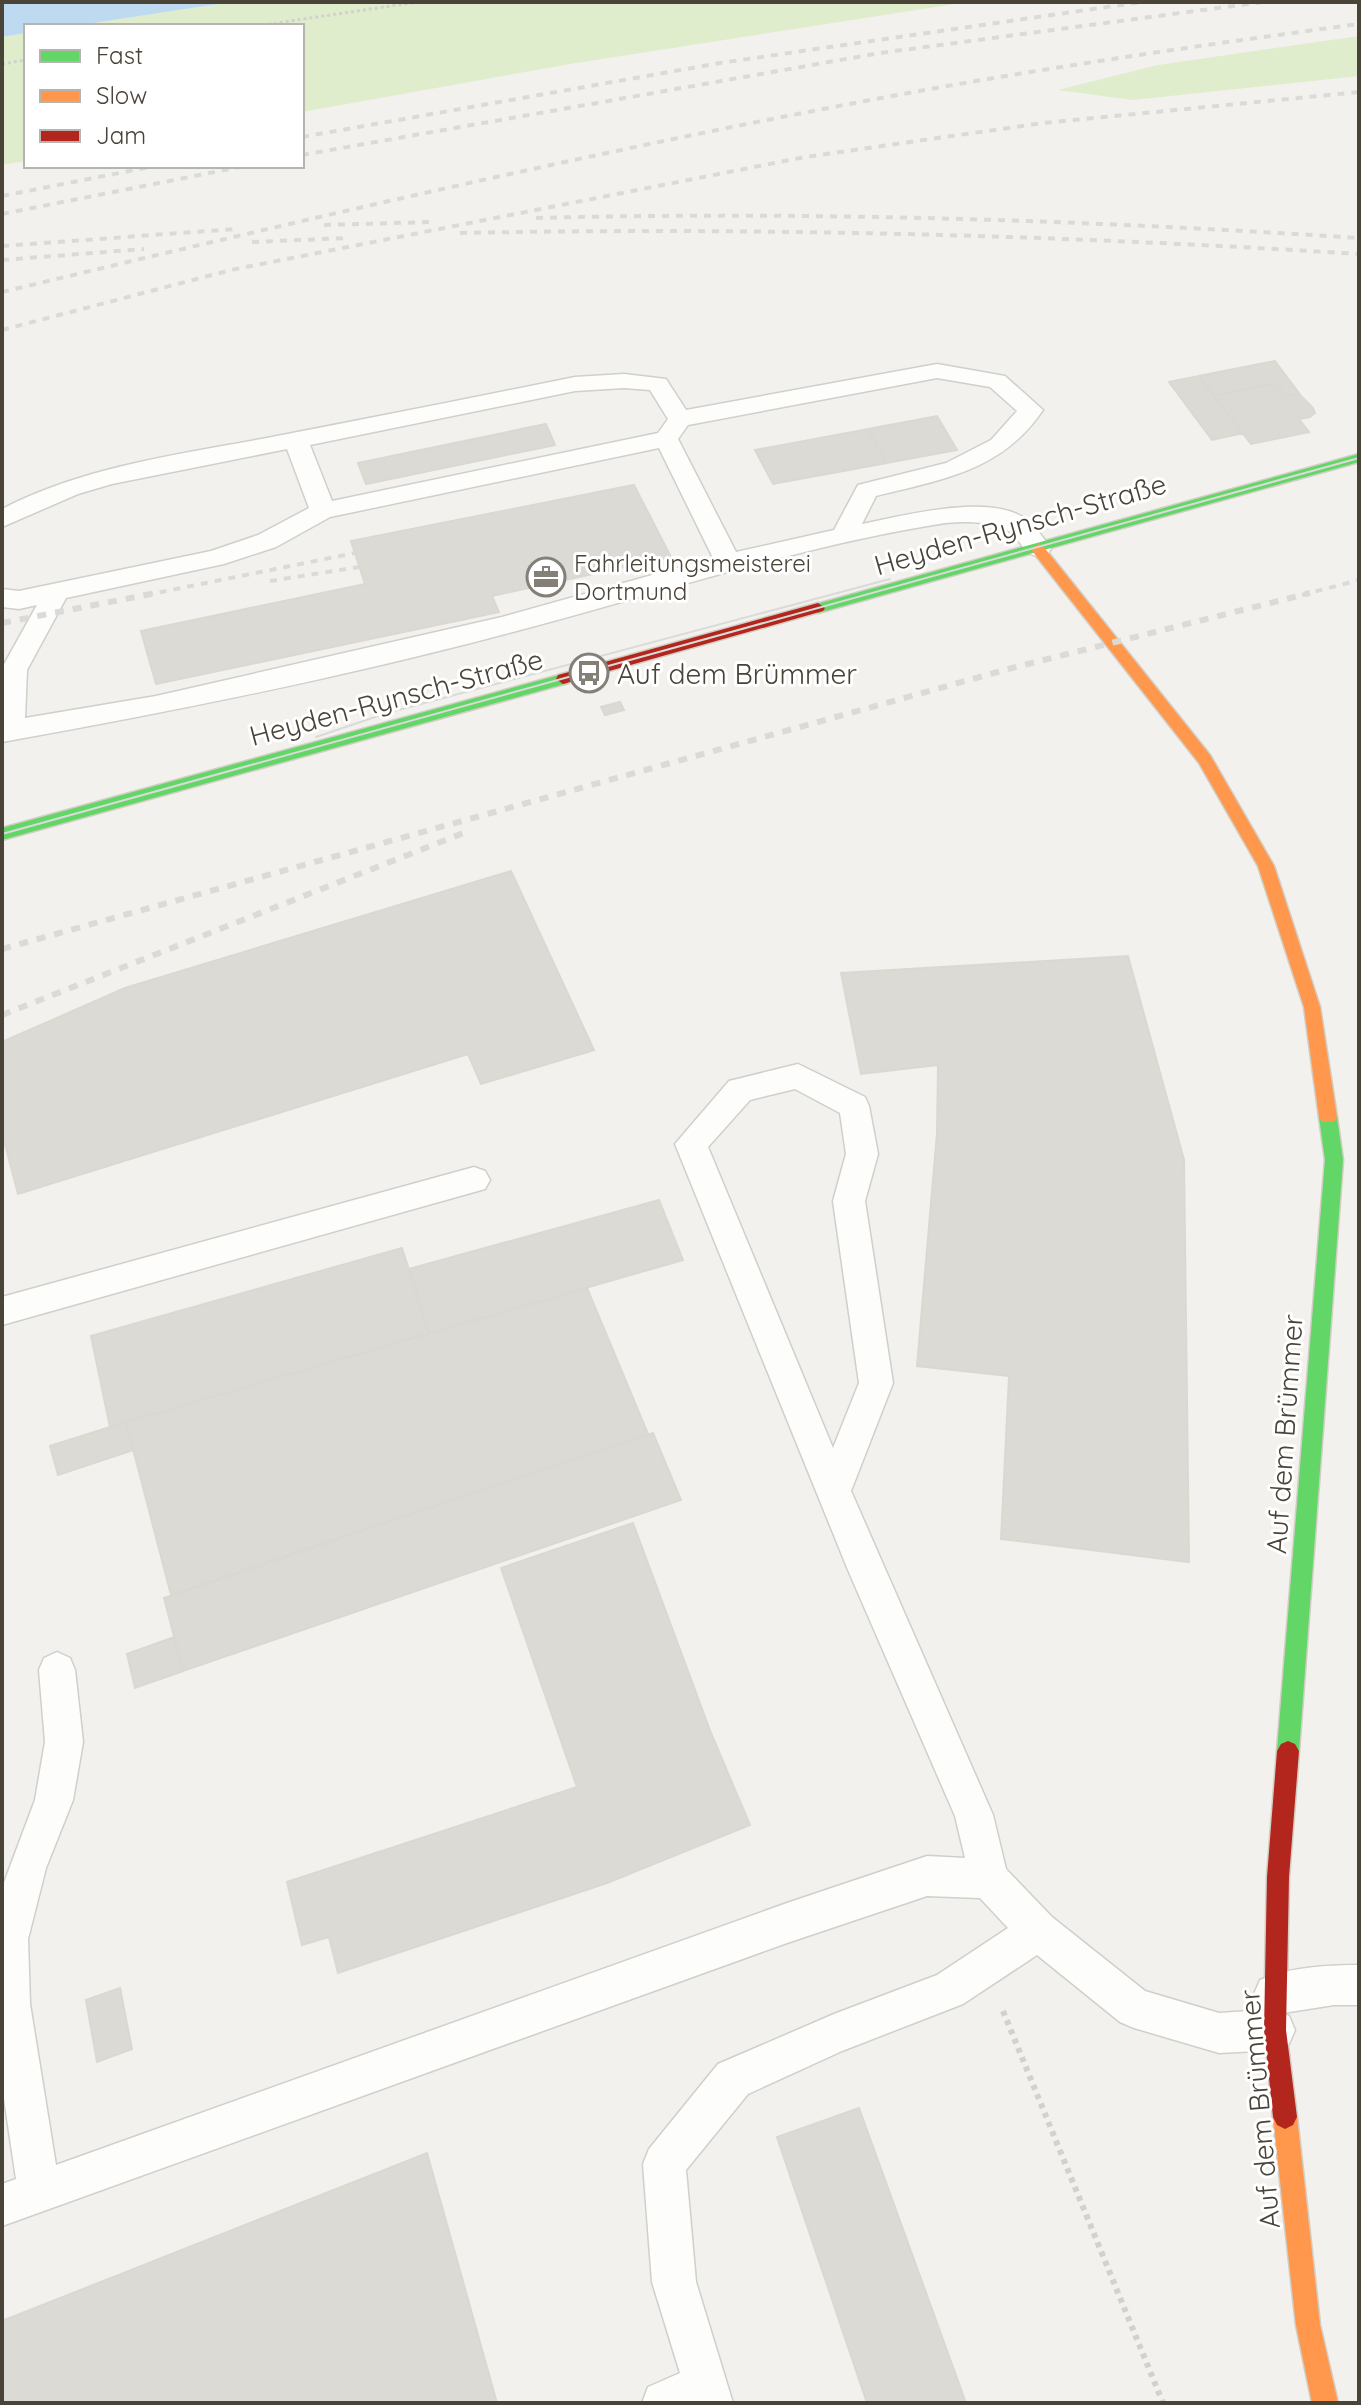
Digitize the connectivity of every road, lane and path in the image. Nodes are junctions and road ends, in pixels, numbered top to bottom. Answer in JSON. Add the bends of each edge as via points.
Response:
{"nodes":[{"id":1,"x":418,"y":2,"type":"edge"},
{"id":2,"x":270,"y":24,"type":"edge"},
{"id":3,"x":24,"y":60,"type":"edge"},
{"id":4,"x":2,"y":64,"type":"edge"},
{"id":5,"x":673,"y":429,"type":"junction"},
{"id":6,"x":296,"y":440,"type":"junction"},
{"id":7,"x":1359,"y":458,"type":"edge"},
{"id":8,"x":323,"y":511,"type":"junction"},
{"id":9,"x":2,"y":519,"type":"edge"},
{"id":10,"x":844,"y":535,"type":"junction"},
{"id":11,"x":1038,"y":549,"type":"junction"},
{"id":12,"x":728,"y":562,"type":"junction"},
{"id":13,"x":57,"y":591,"type":"junction"},
{"id":14,"x":2,"y":598,"type":"edge"},
{"id":15,"x":7,"y":731,"type":"edge"},
{"id":16,"x":2,"y":834,"type":"edge"},
{"id":17,"x":1346,"y":1161,"type":"edge"},
{"id":18,"x":474,"y":1180,"type":"dead end"},
{"id":19,"x":2,"y":1311,"type":"edge"},
{"id":20,"x":834,"y":1490,"type":"junction"},
{"id":21,"x":57,"y":1670,"type":"dead end"},
{"id":22,"x":989,"y":1879,"type":"junction"},
{"id":23,"x":1038,"y":1931,"type":"junction"},
{"id":24,"x":985,"y":1966,"type":"junction"},
{"id":25,"x":1359,"y":1985,"type":"edge"},
{"id":26,"x":1275,"y":2012,"type":"junction"},
{"id":27,"x":39,"y":2191,"type":"junction"},
{"id":28,"x":2,"y":2205,"type":"edge"},
{"id":29,"x":708,"y":2394,"type":"edge"},
{"id":30,"x":664,"y":2403,"type":"edge"},
{"id":31,"x":1163,"y":2403,"type":"edge"},
{"id":32,"x":1325,"y":2403,"type":"edge"}],
"edges":[{"from":1,"to":2,"type":"path"},
{"from":3,"to":4,"type":"path"},
{"from":5,"to":6,"type":"lane","via":[[658,384],[624,381],[575,384]]},
{"from":5,"to":8,"type":"lane"},
{"from":5,"to":10,"type":"lane","via":[[937,371],[997,381],[1031,410],[1000,445],[954,469],[867,491]]},
{"from":5,"to":12,"type":"lane"},
{"from":6,"to":8,"type":"lane"},
{"from":6,"to":9,"type":"lane","via":[[54,492]]},
{"from":7,"to":11,"type":"street","name":"Heyden-Rynsch-Straße"},
{"from":8,"to":13,"type":"lane","via":[[267,541],[215,558]]},
{"from":10,"to":11,"type":"lane","via":[[936,516],[981,515],[1017,524]]},
{"from":10,"to":12,"type":"lane"},
{"from":11,"to":16,"type":"street","name":"Heyden-Rynsch-Straße"},
{"from":11,"to":17,"type":"street","name":"Auf dem Brümmer","via":[[1205,759],[1266,866],[1312,1007]]},
{"from":12,"to":15,"type":"lane","via":[[503,626],[156,705]]},
{"from":13,"to":14,"type":"lane","via":[[19,600]]},
{"from":13,"to":15,"type":"lane","via":[[14,670]]},
{"from":17,"to":26,"type":"street","name":"Auf dem Brümmer","via":[[1278,1877]]},
{"from":18,"to":19,"type":"lane"},
{"from":20,"to":20,"type":"lane","via":[[691,1144],[740,1090],[798,1076],[854,1106],[862,1154],[849,1201],[876,1383]]},
{"from":20,"to":22,"type":"lane","via":[[974,1815]]},
{"from":21,"to":27,"type":"lane","via":[[64,1742],[54,1800],[27,1868],[8,1939],[10,2004]]},
{"from":22,"to":23,"type":"lane"},
{"from":22,"to":27,"type":"lane","via":[[927,1876]]},
{"from":23,"to":24,"type":"lane"},
{"from":23,"to":26,"type":"lane","via":[[1134,2008],[1219,2033]]},
{"from":24,"to":29,"type":"lane","via":[[949,1990],[733,2079],[664,2164],[674,2282]]},
{"from":24,"to":31,"type":"path"},
{"from":25,"to":26,"type":"lane","via":[[1334,1985]]},
{"from":26,"to":32,"type":"street","name":"Auf dem Brümmer","via":[[1308,2325]]},
{"from":27,"to":28,"type":"lane"},
{"from":29,"to":30,"type":"lane"}]}
